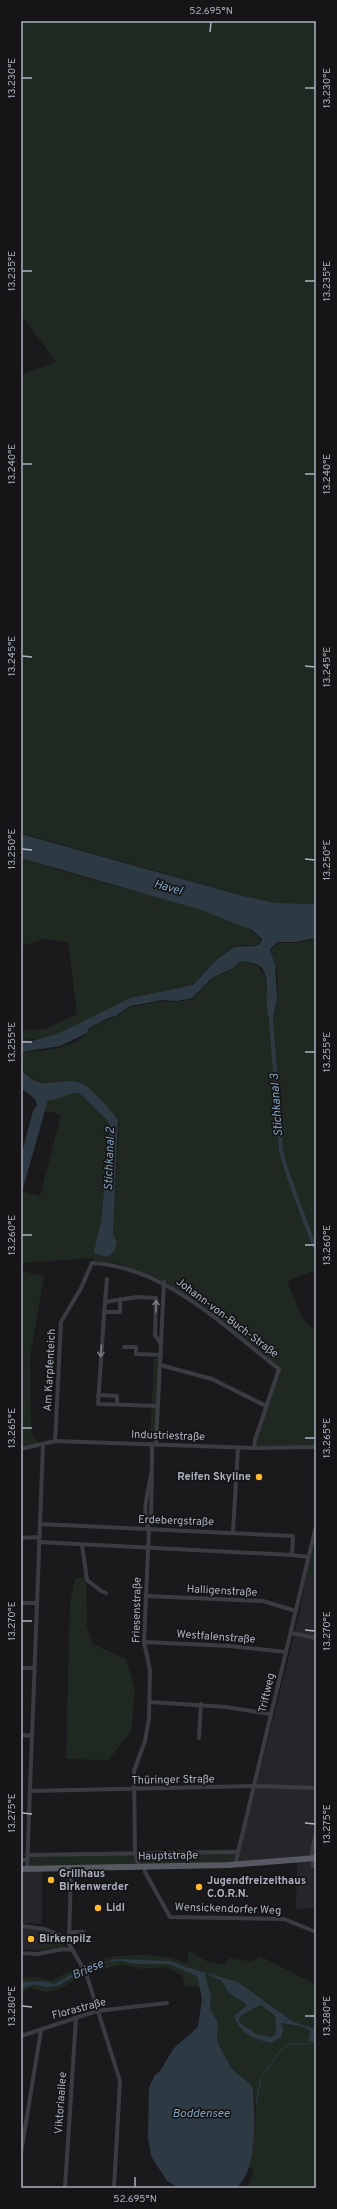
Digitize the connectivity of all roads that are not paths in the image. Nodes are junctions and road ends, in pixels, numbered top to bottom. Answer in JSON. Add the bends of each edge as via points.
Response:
{"nodes":[{"id":1,"x":107,"y":1279,"type":"dead end"},
{"id":2,"x":164,"y":1282,"type":"junction"},
{"id":3,"x":120,"y":1298,"type":"junction"},
{"id":4,"x":105,"y":1302,"type":"junction"},
{"id":5,"x":104,"y":1312,"type":"junction"},
{"id":6,"x":161,"y":1344,"type":"junction"},
{"id":7,"x":124,"y":1346,"type":"dead end"},
{"id":8,"x":160,"y":1355,"type":"junction"},
{"id":9,"x":160,"y":1365,"type":"junction"},
{"id":10,"x":98,"y":1395,"type":"junction"},
{"id":11,"x":117,"y":1404,"type":"junction"},
{"id":12,"x":158,"y":1406,"type":"junction"},
{"id":13,"x":266,"y":1406,"type":"junction"},
{"id":14,"x":55,"y":1441,"type":"junction"},
{"id":15,"x":43,"y":1444,"type":"junction"},
{"id":16,"x":154,"y":1444,"type":"junction"},
{"id":17,"x":316,"y":1447,"type":"edge"},
{"id":18,"x":238,"y":1448,"type":"junction"},
{"id":19,"x":254,"y":1448,"type":"junction"},
{"id":20,"x":21,"y":1449,"type":"edge"},
{"id":21,"x":152,"y":1471,"type":"junction"},
{"id":22,"x":151,"y":1514,"type":"dead end"},
{"id":23,"x":40,"y":1524,"type":"junction"},
{"id":24,"x":316,"y":1526,"type":"edge"},
{"id":25,"x":149,"y":1529,"type":"junction"},
{"id":26,"x":233,"y":1532,"type":"junction"},
{"id":27,"x":39,"y":1537,"type":"junction"},
{"id":28,"x":315,"y":1537,"type":"edge"},
{"id":29,"x":21,"y":1538,"type":"edge"},
{"id":30,"x":39,"y":1542,"type":"junction"},
{"id":31,"x":82,"y":1545,"type":"junction"},
{"id":32,"x":148,"y":1548,"type":"junction"},
{"id":33,"x":292,"y":1554,"type":"junction"},
{"id":34,"x":309,"y":1557,"type":"junction"},
{"id":35,"x":106,"y":1593,"type":"dead end"},
{"id":36,"x":146,"y":1596,"type":"junction"},
{"id":37,"x":21,"y":1603,"type":"edge"},
{"id":38,"x":37,"y":1603,"type":"junction"},
{"id":39,"x":296,"y":1611,"type":"junction"},
{"id":40,"x":291,"y":1633,"type":"junction"},
{"id":41,"x":316,"y":1638,"type":"edge"},
{"id":42,"x":144,"y":1642,"type":"junction"},
{"id":43,"x":286,"y":1652,"type":"junction"},
{"id":44,"x":21,"y":1668,"type":"edge"},
{"id":45,"x":34,"y":1668,"type":"junction"},
{"id":46,"x":150,"y":1702,"type":"junction"},
{"id":47,"x":201,"y":1704,"type":"junction"},
{"id":48,"x":272,"y":1714,"type":"junction"},
{"id":49,"x":21,"y":1735,"type":"edge"},
{"id":50,"x":32,"y":1736,"type":"junction"},
{"id":51,"x":199,"y":1738,"type":"dead end"},
{"id":52,"x":255,"y":1786,"type":"junction"},
{"id":53,"x":316,"y":1788,"type":"edge"},
{"id":54,"x":134,"y":1789,"type":"junction"},
{"id":55,"x":30,"y":1791,"type":"junction"},
{"id":56,"x":316,"y":1832,"type":"edge"},
{"id":57,"x":237,"y":1852,"type":"junction"},
{"id":58,"x":135,"y":1853,"type":"junction"},
{"id":59,"x":27,"y":1858,"type":"junction"},
{"id":60,"x":314,"y":1858,"type":"edge"},
{"id":61,"x":21,"y":1860,"type":"edge"},
{"id":62,"x":235,"y":1865,"type":"junction"},
{"id":63,"x":316,"y":1866,"type":"edge"},
{"id":64,"x":142,"y":1867,"type":"junction"},
{"id":65,"x":71,"y":1868,"type":"junction"},
{"id":66,"x":24,"y":1869,"type":"edge"},
{"id":67,"x":21,"y":1926,"type":"edge"},
{"id":68,"x":69,"y":1932,"type":"junction"},
{"id":69,"x":84,"y":1932,"type":"dead end"},
{"id":70,"x":316,"y":1932,"type":"edge"},
{"id":71,"x":68,"y":1939,"type":"junction"},
{"id":72,"x":73,"y":1950,"type":"junction"},
{"id":73,"x":21,"y":1953,"type":"edge"},
{"id":74,"x":167,"y":2003,"type":"dead end"},
{"id":75,"x":97,"y":2011,"type":"junction"},
{"id":76,"x":76,"y":2018,"type":"junction"},
{"id":77,"x":41,"y":2030,"type":"junction"},
{"id":78,"x":21,"y":2036,"type":"edge"},
{"id":79,"x":21,"y":2153,"type":"edge"},
{"id":80,"x":65,"y":2188,"type":"edge"},
{"id":81,"x":114,"y":2188,"type":"edge"}],
"edges":[{"from":1,"to":4,"type":"street"},
{"from":2,"to":6,"type":"street","name":"Friesenstraße"},
{"from":2,"to":13,"type":"street","name":"Johann-von-Buch-Straße","via":[[279,1369]]},
{"from":2,"to":14,"type":"street","name":"Am Karpfenteich","via":[[115,1264],[92,1262],[81,1288],[61,1322]]},
{"from":3,"to":4,"type":"street"},
{"from":3,"to":5,"type":"street","via":[[120,1312]]},
{"from":6,"to":3,"type":"street","one_way":true,"via":[[155,1335],[156,1298]]},
{"from":4,"to":5,"type":"street"},
{"from":5,"to":10,"type":"street","one_way":true},
{"from":6,"to":8,"type":"street","name":"Friesenstraße"},
{"from":7,"to":8,"type":"street","via":[[136,1347],[136,1354]]},
{"from":8,"to":9,"type":"street","name":"Friesenstraße"},
{"from":9,"to":12,"type":"street","name":"Friesenstraße"},
{"from":9,"to":13,"type":"street","via":[[212,1380]]},
{"from":10,"to":11,"type":"street","via":[[117,1396]]},
{"from":10,"to":11,"type":"street","via":[[98,1404]]},
{"from":11,"to":12,"type":"street"},
{"from":12,"to":16,"type":"street","name":"Friesenstraße"},
{"from":13,"to":19,"type":"street"},
{"from":14,"to":15,"type":"street","name":"Industriestraße"},
{"from":14,"to":16,"type":"street","name":"Industriestraße"},
{"from":15,"to":20,"type":"street","name":"Industriestraße"},
{"from":15,"to":23,"type":"street"},
{"from":16,"to":18,"type":"street","name":"Industriestraße"},
{"from":16,"to":21,"type":"street","name":"Friesenstraße"},
{"from":17,"to":19,"type":"street","name":"Industriestraße"},
{"from":18,"to":19,"type":"street","name":"Industriestraße"},
{"from":18,"to":26,"type":"street"},
{"from":21,"to":22,"type":"street","name":"Friesenstraße"},
{"from":21,"to":25,"type":"street","name":"Friesenstraße","via":[[147,1489],[146,1523]]},
{"from":23,"to":25,"type":"street","name":"Erdebergstraße"},
{"from":23,"to":27,"type":"street"},
{"from":24,"to":28,"type":"street","name":"Triftweg"},
{"from":25,"to":26,"type":"street","name":"Erdebergstraße"},
{"from":25,"to":32,"type":"street","name":"Friesenstraße"},
{"from":26,"to":33,"type":"street","name":"Erdebergstraße","via":[[293,1536]]},
{"from":27,"to":29,"type":"street"},
{"from":27,"to":30,"type":"street"},
{"from":28,"to":34,"type":"street","name":"Triftweg"},
{"from":30,"to":31,"type":"street"},
{"from":30,"to":38,"type":"street"},
{"from":31,"to":32,"type":"street"},
{"from":31,"to":35,"type":"street","via":[[87,1580]]},
{"from":32,"to":33,"type":"street"},
{"from":32,"to":36,"type":"street","name":"Friesenstraße"},
{"from":33,"to":34,"type":"street"},
{"from":34,"to":39,"type":"street","name":"Triftweg"},
{"from":36,"to":39,"type":"street","name":"Halligenstraße","via":[[263,1601]]},
{"from":36,"to":42,"type":"street","name":"Friesenstraße"},
{"from":37,"to":38,"type":"street"},
{"from":38,"to":45,"type":"street"},
{"from":39,"to":40,"type":"street","name":"Triftweg"},
{"from":40,"to":41,"type":"street"},
{"from":40,"to":43,"type":"street","name":"Triftweg"},
{"from":42,"to":43,"type":"street","name":"Westfalenstraße","via":[[230,1646]]},
{"from":42,"to":46,"type":"street","name":"Friesenstraße","via":[[150,1670]]},
{"from":43,"to":48,"type":"street","name":"Triftweg"},
{"from":44,"to":45,"type":"street"},
{"from":45,"to":50,"type":"street"},
{"from":46,"to":47,"type":"street"},
{"from":46,"to":54,"type":"street","name":"Friesenstraße","via":[[145,1741],[134,1771]]},
{"from":47,"to":48,"type":"street"},
{"from":47,"to":51,"type":"street"},
{"from":48,"to":52,"type":"street","name":"Triftweg"},
{"from":49,"to":50,"type":"street"},
{"from":50,"to":55,"type":"street"},
{"from":52,"to":53,"type":"street","name":"Thüringer Straße"},
{"from":52,"to":54,"type":"street","name":"Thüringer Straße"},
{"from":52,"to":57,"type":"street","name":"Triftweg"},
{"from":54,"to":55,"type":"street","name":"Thüringer Straße"},
{"from":54,"to":58,"type":"street","name":"Friesenstraße"},
{"from":55,"to":59,"type":"street"},
{"from":56,"to":60,"type":"street"},
{"from":57,"to":58,"type":"street","name":"Hauptstraße"},
{"from":57,"to":62,"type":"street","name":"Triftweg"},
{"from":58,"to":59,"type":"street","name":"Hauptstraße"},
{"from":58,"to":64,"type":"street","name":"Friesenstraße"},
{"from":59,"to":61,"type":"street","name":"Hauptstraße"},
{"from":59,"to":66,"type":"street"},
{"from":60,"to":62,"type":"main road","name":"Hauptstraße"},
{"from":60,"to":63,"type":"street","via":[[313,1866]]},
{"from":62,"to":64,"type":"main road","name":"Hauptstraße"},
{"from":64,"to":65,"type":"main road","name":"Hauptstraße"},
{"from":64,"to":70,"type":"street","name":"Wensickendorfer Weg","via":[[170,1917],[284,1919]]},
{"from":65,"to":66,"type":"main road","name":"Hauptstraße"},
{"from":65,"to":68,"type":"street"},
{"from":67,"to":71,"type":"street","via":[[45,1929]]},
{"from":68,"to":69,"type":"street"},
{"from":68,"to":71,"type":"street"},
{"from":71,"to":72,"type":"street"},
{"from":72,"to":73,"type":"street"},
{"from":72,"to":75,"type":"street","via":[[86,1973]]},
{"from":74,"to":75,"type":"street","name":"Florastraße"},
{"from":75,"to":76,"type":"street","name":"Florastraße"},
{"from":75,"to":81,"type":"street","via":[[120,2081]]},
{"from":76,"to":77,"type":"street","name":"Florastraße"},
{"from":76,"to":80,"type":"street","name":"Viktoriaallee"},
{"from":77,"to":78,"type":"street","name":"Florastraße"},
{"from":77,"to":79,"type":"street"}]}
